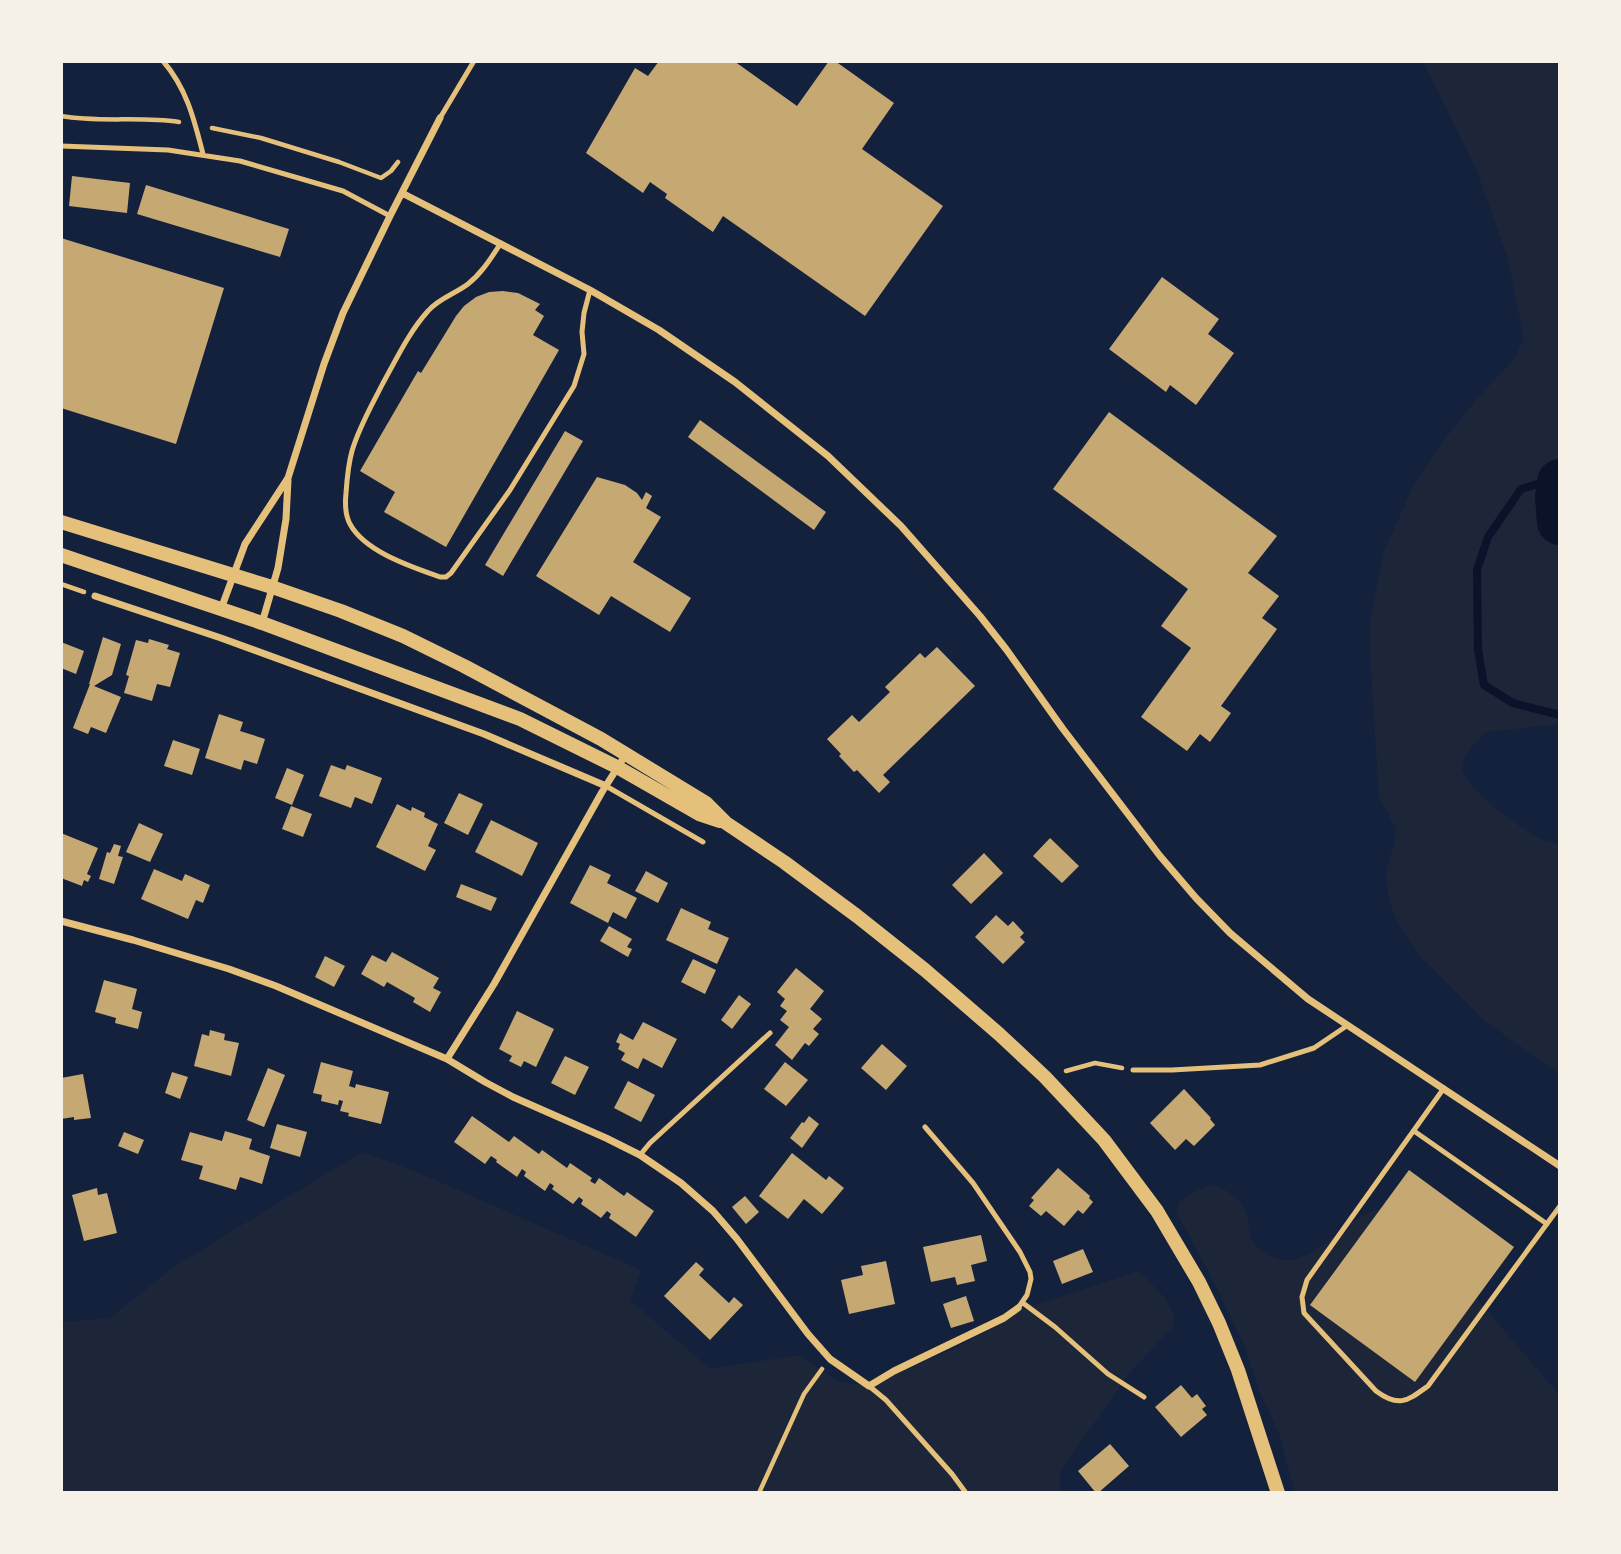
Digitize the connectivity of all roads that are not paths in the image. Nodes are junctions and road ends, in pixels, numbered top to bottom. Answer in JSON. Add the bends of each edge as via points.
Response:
{"nodes":[{"id":1,"x":163,"y":61,"type":"edge"},
{"id":2,"x":474,"y":61,"type":"edge"},
{"id":3,"x":440,"y":118,"type":"joint"},
{"id":4,"x":61,"y":146,"type":"edge"},
{"id":5,"x":203,"y":154,"type":"junction"},
{"id":6,"x":402,"y":193,"type":"junction"},
{"id":7,"x":390,"y":216,"type":"junction"},
{"id":8,"x":501,"y":243,"type":"junction"},
{"id":9,"x":590,"y":290,"type":"junction"},
{"id":10,"x":288,"y":478,"type":"junction"},
{"id":11,"x":61,"y":522,"type":"edge"},
{"id":12,"x":61,"y":555,"type":"edge"},
{"id":13,"x":233,"y":576,"type":"junction"},
{"id":14,"x":272,"y":587,"type":"junction"},
{"id":15,"x":95,"y":596,"type":"road end"},
{"id":16,"x":221,"y":609,"type":"junction"},
{"id":17,"x":262,"y":623,"type":"junction"},
{"id":18,"x":626,"y":754,"type":"junction"},
{"id":19,"x":617,"y":767,"type":"junction"},
{"id":20,"x":606,"y":786,"type":"junction"},
{"id":21,"x":726,"y":823,"type":"junction"},
{"id":22,"x":703,"y":842,"type":"dead end"},
{"id":23,"x":61,"y":921,"type":"edge"},
{"id":24,"x":1348,"y":1026,"type":"junction"},
{"id":25,"x":770,"y":1033,"type":"dead end"},
{"id":26,"x":447,"y":1059,"type":"junction"},
{"id":27,"x":1133,"y":1070,"type":"road end"},
{"id":28,"x":1444,"y":1088,"type":"junction"},
{"id":29,"x":925,"y":1127,"type":"dead end"},
{"id":30,"x":1414,"y":1131,"type":"junction"},
{"id":31,"x":640,"y":1156,"type":"junction"},
{"id":32,"x":1560,"y":1166,"type":"edge"},
{"id":33,"x":1560,"y":1206,"type":"edge"},
{"id":34,"x":1547,"y":1224,"type":"junction"},
{"id":35,"x":1021,"y":1305,"type":"junction"},
{"id":36,"x":869,"y":1387,"type":"junction"},
{"id":37,"x":1144,"y":1396,"type":"dead end"},
{"id":38,"x":966,"y":1493,"type":"edge"},
{"id":39,"x":1278,"y":1493,"type":"edge"}],
"edges":[{"from":1,"to":5,"type":"lane","via":[[186,96]]},
{"from":2,"to":3,"type":"lane"},
{"from":3,"to":6,"type":"street"},
{"from":4,"to":5,"type":"lane"},
{"from":5,"to":7,"type":"lane","via":[[240,160],[343,191]]},
{"from":6,"to":7,"type":"street"},
{"from":6,"to":8,"type":"street"},
{"from":7,"to":10,"type":"street","via":[[343,313]]},
{"from":8,"to":9,"type":"street"},
{"from":8,"to":9,"type":"lane","via":[[481,272],[420,320],[352,449],[346,497],[350,525],[371,547],[405,565],[446,577],[510,490],[574,386],[584,354],[582,332]]},
{"from":9,"to":24,"type":"street","via":[[735,382],[828,456],[901,526],[980,616],[1196,898],[1308,999]]},
{"from":10,"to":13,"type":"street","via":[[245,544]]},
{"from":10,"to":14,"type":"street","via":[[286,519]]},
{"from":11,"to":13,"type":"main road"},
{"from":12,"to":16,"type":"main road"},
{"from":13,"to":14,"type":"main road"},
{"from":13,"to":16,"type":"street"},
{"from":14,"to":17,"type":"street"},
{"from":14,"to":18,"type":"main road","via":[[403,636]]},
{"from":15,"to":20,"type":"street","via":[[471,730]]},
{"from":16,"to":17,"type":"main road"},
{"from":17,"to":19,"type":"main road","via":[[520,719]]},
{"from":18,"to":19,"type":"street"},
{"from":18,"to":21,"type":"main road","via":[[706,803]]},
{"from":19,"to":20,"type":"street"},
{"from":19,"to":21,"type":"main road","via":[[699,814]]},
{"from":20,"to":22,"type":"lane"},
{"from":20,"to":26,"type":"street"},
{"from":21,"to":39,"type":"main road","via":[[936,979],[1045,1077],[1104,1140],[1176,1241],[1199,1282],[1230,1350]]},
{"from":23,"to":26,"type":"street","via":[[241,973]]},
{"from":24,"to":27,"type":"lane","via":[[1314,1048],[1260,1065]]},
{"from":24,"to":28,"type":"street"},
{"from":25,"to":31,"type":"lane"},
{"from":26,"to":31,"type":"street","via":[[513,1097]]},
{"from":28,"to":30,"type":"lane"},
{"from":28,"to":32,"type":"street"},
{"from":29,"to":35,"type":"lane","via":[[973,1183],[1020,1252],[1031,1279]]},
{"from":30,"to":34,"type":"lane"},
{"from":30,"to":34,"type":"lane","via":[[1307,1280],[1302,1297],[1304,1313],[1388,1401],[1410,1399],[1428,1386]]},
{"from":31,"to":36,"type":"street","via":[[713,1211],[830,1359]]},
{"from":33,"to":34,"type":"lane"},
{"from":35,"to":36,"type":"street"},
{"from":35,"to":37,"type":"lane","via":[[1055,1327],[1108,1374]]},
{"from":36,"to":38,"type":"lane","via":[[886,1400]]}]}
